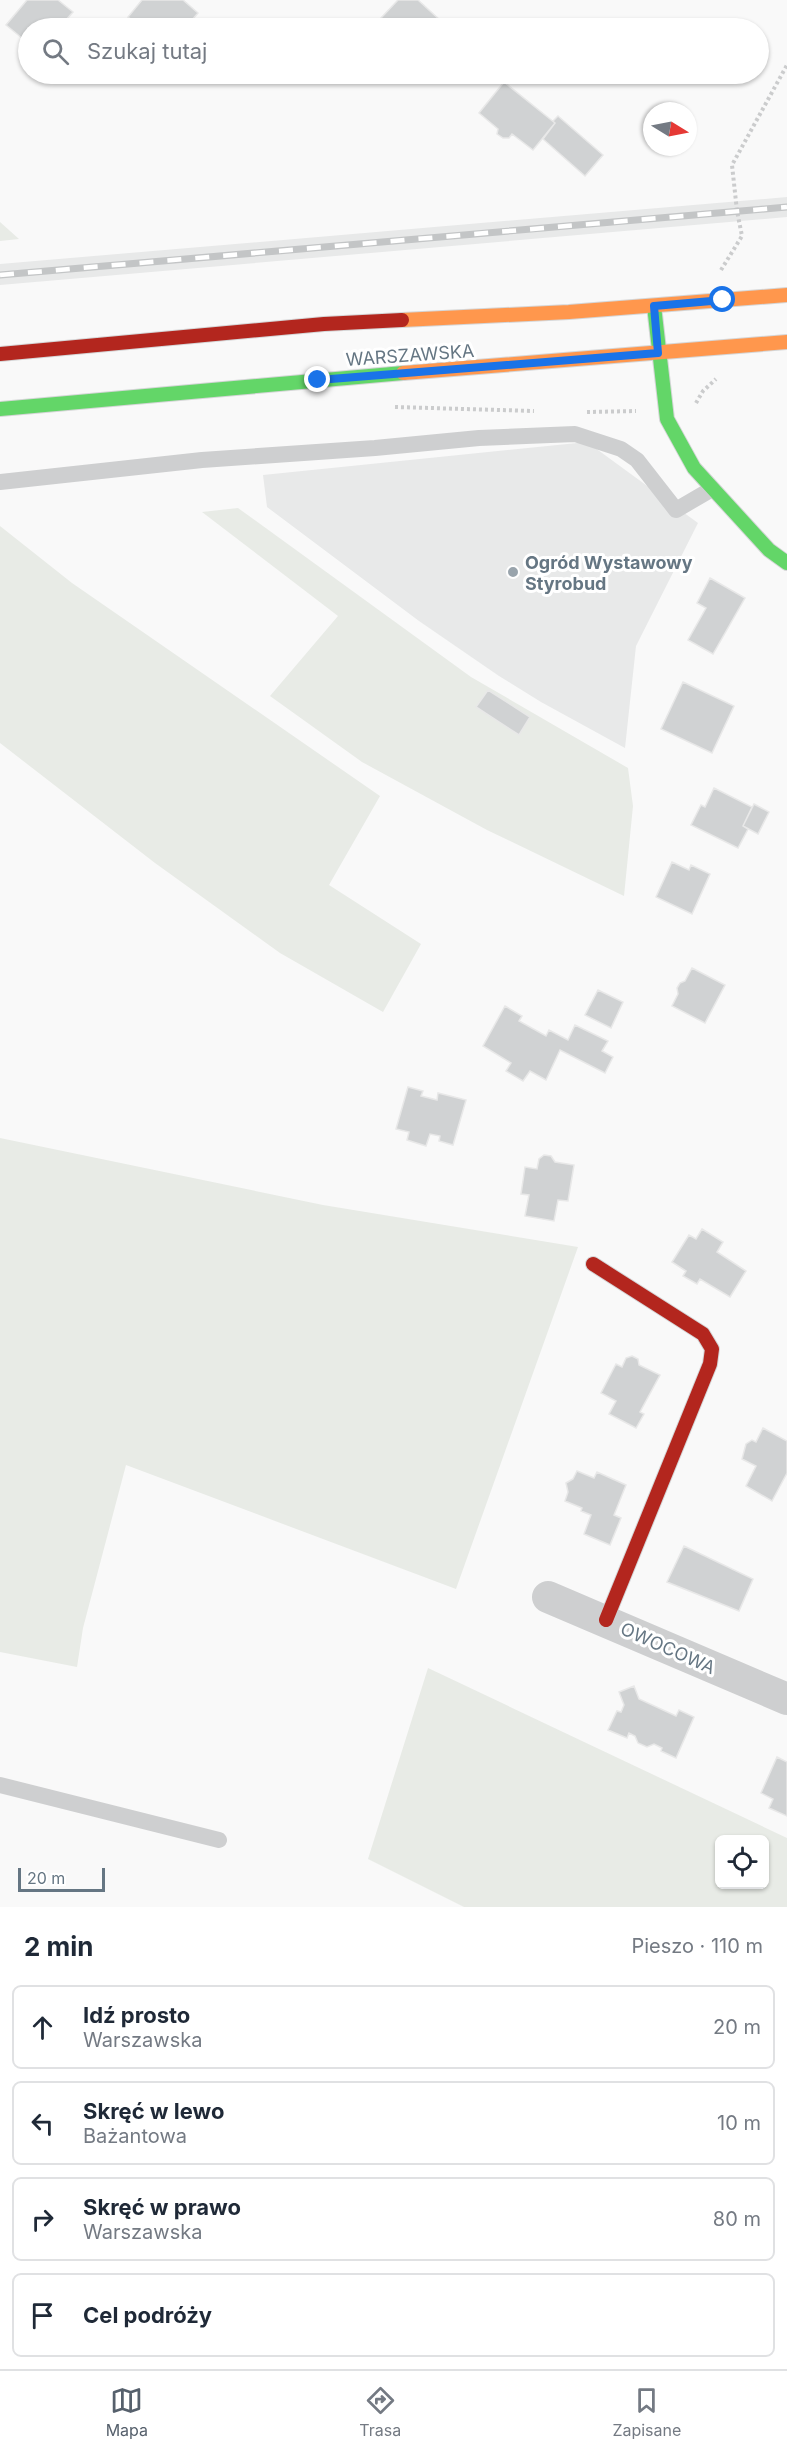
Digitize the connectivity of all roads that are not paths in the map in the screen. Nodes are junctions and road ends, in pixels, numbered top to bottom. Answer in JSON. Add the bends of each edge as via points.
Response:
{"nodes":[{"id":1,"x":787,"y":295,"type":"edge"},
{"id":2,"x":654,"y":306,"type":"junction"},
{"id":3,"x":787,"y":342,"type":"edge"},
{"id":4,"x":658,"y":353,"type":"junction"},
{"id":5,"x":0,"y":354,"type":"edge"},
{"id":6,"x":0,"y":409,"type":"edge"},
{"id":7,"x":0,"y":482,"type":"edge"},
{"id":8,"x":712,"y":489,"type":"junction"},
{"id":9,"x":787,"y":563,"type":"edge"},
{"id":10,"x":593,"y":1264,"type":"dead end"},
{"id":11,"x":548,"y":1597,"type":"dead end"},
{"id":12,"x":606,"y":1620,"type":"junction"},
{"id":13,"x":787,"y":1699,"type":"edge"},
{"id":14,"x":0,"y":1785,"type":"edge"},
{"id":15,"x":219,"y":1840,"type":"dead end"}],
"edges":[{"from":1,"to":2,"type":"main road","name":"WARSZAWSKA"},
{"from":2,"to":4,"type":"main road"},
{"from":2,"to":5,"type":"main road","name":"WARSZAWSKA","via":[[324,324]]},
{"from":3,"to":4,"type":"main road","name":"WARSZAWSKA"},
{"from":4,"to":6,"type":"main road","name":"WARSZAWSKA"},
{"from":4,"to":8,"type":"main road","via":[[667,419],[694,468]]},
{"from":7,"to":8,"type":"lane","via":[[202,460],[575,434],[621,449],[637,460],[676,510]]},
{"from":8,"to":9,"type":"main road"},
{"from":10,"to":12,"type":"main road","via":[[703,1335],[711,1349],[710,1364]]},
{"from":11,"to":12,"type":"street","name":"OWOCOWA"},
{"from":12,"to":13,"type":"street","name":"OWOCOWA"},
{"from":14,"to":15,"type":"lane"}]}
